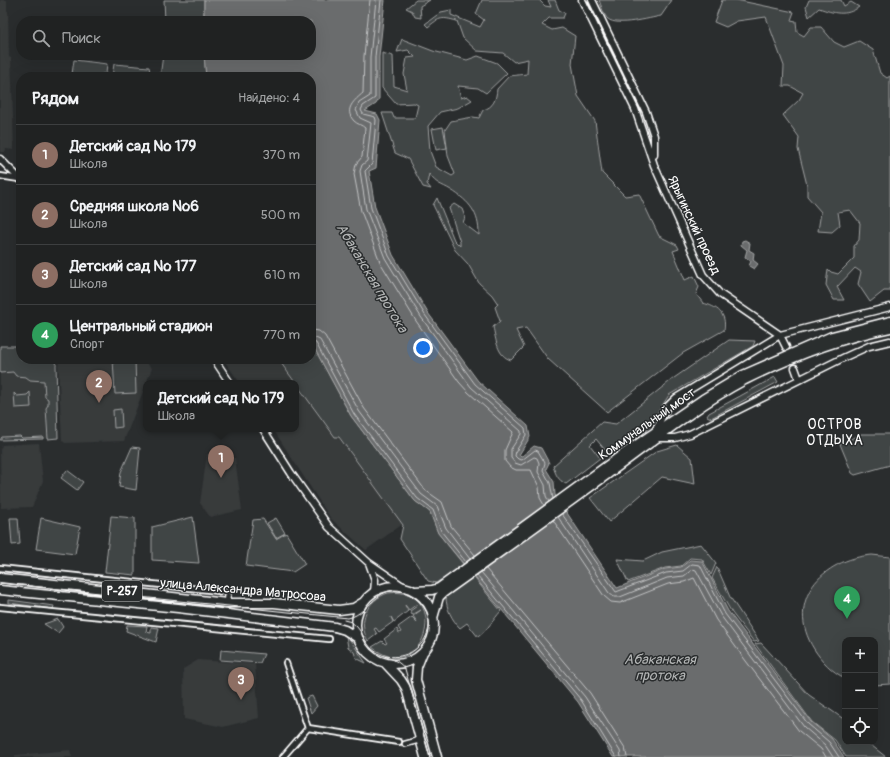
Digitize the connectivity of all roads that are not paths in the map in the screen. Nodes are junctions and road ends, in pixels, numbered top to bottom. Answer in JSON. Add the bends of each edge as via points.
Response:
{"nodes":[{"id":1,"x":582,"y":0,"type":"edge"},
{"id":2,"x":592,"y":0,"type":"edge"},
{"id":3,"x":646,"y":112,"type":"junction"},
{"id":4,"x":637,"y":115,"type":"junction"},
{"id":5,"x":0,"y":159,"type":"edge"},
{"id":6,"x":654,"y":161,"type":"junction"},
{"id":7,"x":16,"y":175,"type":"edge"},
{"id":8,"x":0,"y":176,"type":"edge"},
{"id":9,"x":16,"y":178,"type":"edge"},
{"id":10,"x":890,"y":307,"type":"edge"},
{"id":11,"x":890,"y":321,"type":"edge"},
{"id":12,"x":890,"y":328,"type":"edge"},
{"id":13,"x":780,"y":335,"type":"junction"},
{"id":14,"x":890,"y":341,"type":"edge"},
{"id":15,"x":786,"y":347,"type":"dead end"},
{"id":16,"x":217,"y":364,"type":"edge"},
{"id":17,"x":794,"y":368,"type":"dead end"},
{"id":18,"x":799,"y":379,"type":"junction"},
{"id":19,"x":228,"y":380,"type":"edge"},
{"id":20,"x":265,"y":432,"type":"edge"},
{"id":21,"x":655,"y":435,"type":"junction"},
{"id":22,"x":369,"y":564,"type":"junction"},
{"id":23,"x":0,"y":568,"type":"edge"},
{"id":24,"x":0,"y":578,"type":"edge"},
{"id":25,"x":404,"y":586,"type":"junction"},
{"id":26,"x":0,"y":590,"type":"edge"},
{"id":27,"x":415,"y":591,"type":"junction"},
{"id":28,"x":441,"y":591,"type":"junction"},
{"id":29,"x":374,"y":592,"type":"junction"},
{"id":30,"x":227,"y":603,"type":"junction"},
{"id":31,"x":362,"y":603,"type":"junction"},
{"id":32,"x":0,"y":608,"type":"edge"},
{"id":33,"x":433,"y":618,"type":"junction"},
{"id":34,"x":330,"y":639,"type":"dead end"},
{"id":35,"x":359,"y":639,"type":"junction"},
{"id":36,"x":424,"y":651,"type":"junction"},
{"id":37,"x":384,"y":662,"type":"junction"},
{"id":38,"x":286,"y":663,"type":"dead end"},
{"id":39,"x":308,"y":728,"type":"junction"},
{"id":40,"x":420,"y":740,"type":"junction"},
{"id":41,"x":399,"y":742,"type":"dead end"},
{"id":42,"x":404,"y":744,"type":"dead end"},
{"id":43,"x":283,"y":757,"type":"edge"},
{"id":44,"x":425,"y":757,"type":"edge"},
{"id":45,"x":437,"y":757,"type":"edge"}],
"edges":[{"from":1,"to":4,"type":"main road","name":"Ярыгинский проезд"},
{"from":2,"to":3,"type":"main road","name":"Ярыгинский проезд"},
{"from":3,"to":4,"type":"main road"},
{"from":3,"to":6,"type":"main road","name":"Ярыгинский проезд","via":[[654,136]]},
{"from":4,"to":6,"type":"main road","name":"Ярыгинский проезд"},
{"from":5,"to":7,"type":"main road"},
{"from":6,"to":13,"type":"main road","name":"Ярыгинский проезд","via":[[703,275],[720,294]]},
{"from":8,"to":9,"type":"street"},
{"from":10,"to":13,"type":"main road"},
{"from":11,"to":21,"type":"highway","name":"Коммунальный мост","via":[[832,336],[743,375],[702,399]]},
{"from":12,"to":21,"type":"highway","name":"Коммунальный мост","via":[[834,342],[745,381]]},
{"from":13,"to":15,"type":"main road"},
{"from":13,"to":21,"type":"main road","via":[[676,398],[667,407]]},
{"from":14,"to":18,"type":"main road","via":[[845,356]]},
{"from":16,"to":19,"type":"main road"},
{"from":17,"to":18,"type":"main road"},
{"from":18,"to":21,"type":"main road","via":[[690,434],[674,438]]},
{"from":20,"to":22,"type":"main road","via":[[322,520]]},
{"from":21,"to":28,"type":"highway","name":"Коммунальный мост"},
{"from":22,"to":25,"type":"main road"},
{"from":22,"to":29,"type":"main road","via":[[375,580]]},
{"from":23,"to":30,"type":"street","via":[[228,592]]},
{"from":24,"to":30,"type":"highway","name":"улица Александра Матросова","number":"Р-257"},
{"from":25,"to":27,"type":"highway","number":"Р-257"},
{"from":25,"to":29,"type":"highway","number":"Р-257","via":[[386,586]]},
{"from":26,"to":35,"type":"highway","name":"улица Александра Матросова","number":"Р-257","via":[[335,627],[346,630]]},
{"from":27,"to":28,"type":"highway"},
{"from":27,"to":33,"type":"highway","number":"Р-257","via":[[429,605]]},
{"from":28,"to":33,"type":"highway"},
{"from":29,"to":31,"type":"highway","number":"Р-257"},
{"from":30,"to":31,"type":"highway","name":"улица Александра Матросова","number":"Р-257","via":[[274,603],[339,610],[354,608]]},
{"from":31,"to":35,"type":"highway","number":"Р-257","via":[[356,620]]},
{"from":32,"to":34,"type":"street"},
{"from":33,"to":36,"type":"highway","via":[[433,635]]},
{"from":35,"to":37,"type":"highway","number":"Р-257","via":[[371,655]]},
{"from":36,"to":37,"type":"highway","via":[[406,662]]},
{"from":36,"to":45,"type":"highway","via":[[417,667],[416,680]]},
{"from":37,"to":40,"type":"highway","via":[[406,688]]},
{"from":38,"to":39,"type":"street"},
{"from":39,"to":41,"type":"street"},
{"from":39,"to":43,"type":"street"},
{"from":40,"to":42,"type":"street"},
{"from":40,"to":44,"type":"highway"}]}
